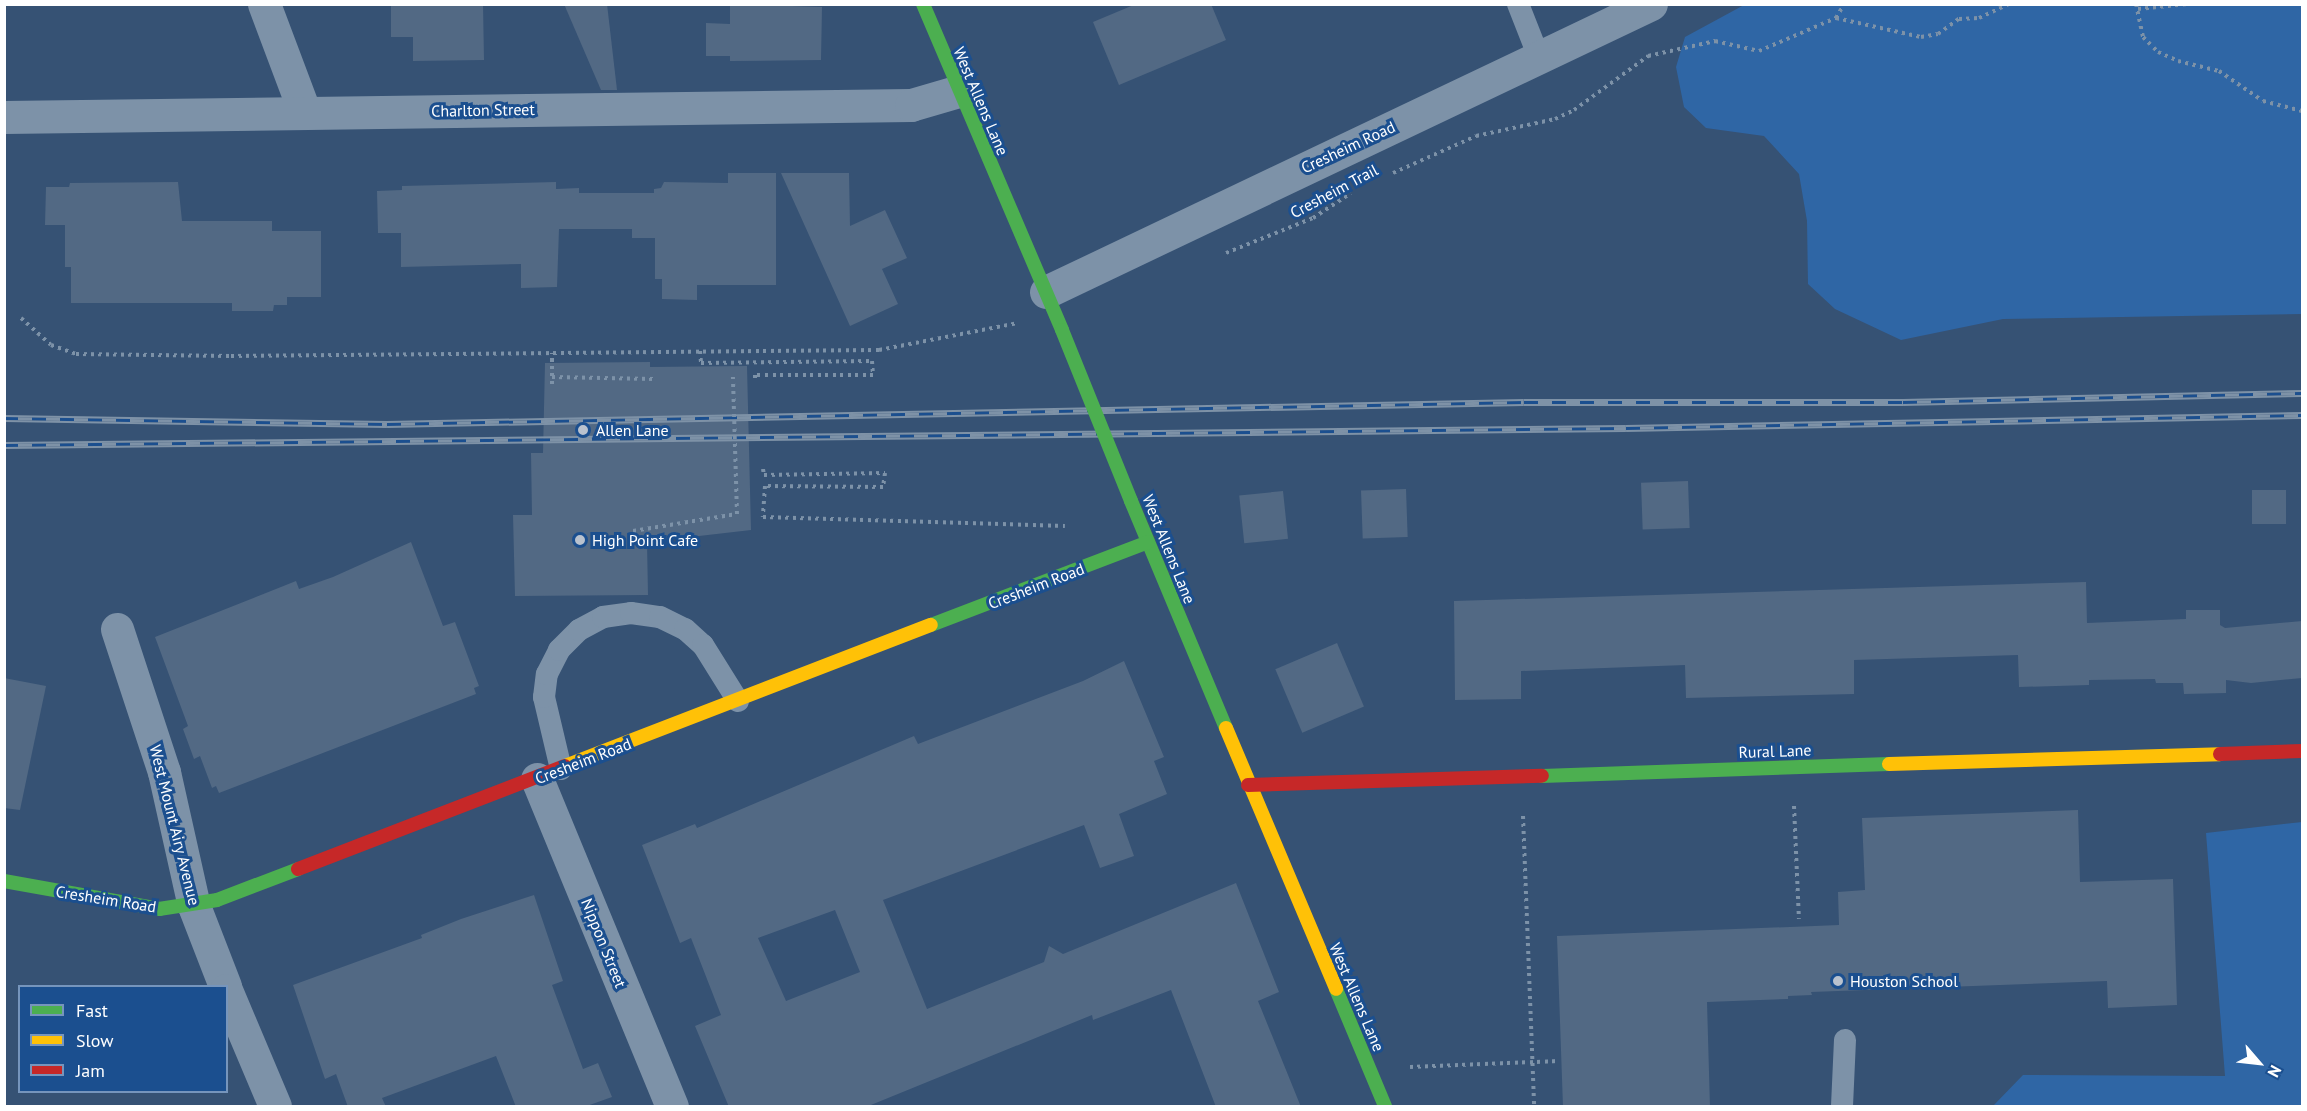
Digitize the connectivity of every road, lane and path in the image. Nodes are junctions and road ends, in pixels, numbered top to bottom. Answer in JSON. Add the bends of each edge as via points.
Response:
{"nodes":[{"id":1,"x":264,"y":4,"type":"edge"},
{"id":2,"x":923,"y":4,"type":"edge"},
{"id":3,"x":1518,"y":4,"type":"edge"},
{"id":4,"x":1651,"y":4,"type":"edge"},
{"id":5,"x":1844,"y":4,"type":"edge"},
{"id":6,"x":2009,"y":4,"type":"edge"},
{"id":7,"x":2188,"y":4,"type":"edge"},
{"id":8,"x":2137,"y":7,"type":"edge"},
{"id":9,"x":1836,"y":18,"type":"junction"},
{"id":10,"x":1540,"y":60,"type":"junction"},
{"id":11,"x":959,"y":91,"type":"junction"},
{"id":12,"x":2302,"y":111,"type":"edge"},
{"id":13,"x":305,"y":113,"type":"junction"},
{"id":14,"x":4,"y":117,"type":"edge"},
{"id":15,"x":1387,"y":175,"type":"dead end"},
{"id":16,"x":1357,"y":188,"type":"dead end"},
{"id":17,"x":1222,"y":255,"type":"dead end"},
{"id":18,"x":1046,"y":292,"type":"junction"},
{"id":19,"x":21,"y":318,"type":"dead end"},
{"id":20,"x":1018,"y":322,"type":"dead end"},
{"id":21,"x":700,"y":351,"type":"junction"},
{"id":22,"x":552,"y":353,"type":"junction"},
{"id":23,"x":552,"y":377,"type":"junction"},
{"id":24,"x":734,"y":377,"type":"dead end"},
{"id":25,"x":654,"y":378,"type":"dead end"},
{"id":26,"x":755,"y":382,"type":"dead end"},
{"id":27,"x":552,"y":384,"type":"dead end"},
{"id":28,"x":764,"y":469,"type":"dead end"},
{"id":29,"x":1065,"y":526,"type":"dead end"},
{"id":30,"x":633,"y":531,"type":"dead end"},
{"id":31,"x":1148,"y":542,"type":"junction"},
{"id":32,"x":117,"y":629,"type":"dead end"},
{"id":33,"x":738,"y":701,"type":"junction"},
{"id":34,"x":2302,"y":751,"type":"edge"},
{"id":35,"x":549,"y":774,"type":"junction"},
{"id":36,"x":1248,"y":785,"type":"junction"},
{"id":37,"x":1794,"y":802,"type":"dead end"},
{"id":38,"x":1523,"y":812,"type":"dead end"},
{"id":39,"x":4,"y":881,"type":"edge"},
{"id":40,"x":194,"y":906,"type":"junction"},
{"id":41,"x":1799,"y":918,"type":"dead end"},
{"id":42,"x":225,"y":985,"type":"edge"},
{"id":43,"x":228,"y":993,"type":"edge"},
{"id":44,"x":1845,"y":1040,"type":"dead end"},
{"id":45,"x":1559,"y":1061,"type":"dead end"},
{"id":46,"x":1532,"y":1062,"type":"junction"},
{"id":47,"x":1410,"y":1067,"type":"dead end"},
{"id":48,"x":275,"y":1107,"type":"edge"},
{"id":49,"x":672,"y":1107,"type":"edge"},
{"id":50,"x":1385,"y":1107,"type":"edge"},
{"id":51,"x":1534,"y":1107,"type":"edge"},
{"id":52,"x":1842,"y":1107,"type":"edge"}],
"edges":[{"from":1,"to":13,"type":"street"},
{"from":2,"to":11,"type":"street","name":"West Allens Lane"},
{"from":3,"to":10,"type":"lane"},
{"from":4,"to":10,"type":"street","name":"Cresheim Road"},
{"from":5,"to":9,"type":"path"},
{"from":6,"to":9,"type":"path","via":[[1979,18],[1959,19],[1938,34],[1921,37]]},
{"from":7,"to":8,"type":"path"},
{"from":8,"to":12,"type":"path","via":[[2143,37],[2158,52],[2178,62],[2219,71],[2263,102]]},
{"from":9,"to":15,"type":"path","name":"Cresheim Trail","via":[[1759,51],[1715,41],[1648,56],[1574,111],[1555,119],[1476,136]]},
{"from":10,"to":18,"type":"street","name":"Cresheim Road"},
{"from":11,"to":13,"type":"street","name":"Charlton Street","via":[[911,105]]},
{"from":11,"to":18,"type":"street","name":"West Allens Lane"},
{"from":13,"to":14,"type":"street","name":"Charlton Street"},
{"from":16,"to":17,"type":"path","name":"Cresheim Trail","via":[[1314,218]]},
{"from":18,"to":31,"type":"street","name":"West Allens Lane","bridge":true},
{"from":19,"to":22,"type":"path","via":[[51,345],[76,354]]},
{"from":20,"to":21,"type":"path","via":[[879,350]]},
{"from":21,"to":22,"type":"path"},
{"from":21,"to":26,"type":"path","via":[[701,363],[872,361],[873,375],[755,375]]},
{"from":22,"to":23,"type":"path"},
{"from":23,"to":25,"type":"path"},
{"from":23,"to":27,"type":"path"},
{"from":24,"to":30,"type":"path","bridge":true,"via":[[737,514]]},
{"from":28,"to":29,"type":"path","via":[[764,475],[885,473],[883,487],[765,486],[762,517]]},
{"from":31,"to":33,"type":"street","name":"Cresheim Road"},
{"from":31,"to":36,"type":"street","name":"West Allens Lane"},
{"from":32,"to":40,"type":"street","name":"West Mount Airy Avenue","via":[[164,772]]},
{"from":33,"to":35,"type":"street","name":"Cresheim Road"},
{"from":33,"to":35,"type":"lane","via":[[703,645],[685,629],[660,617],[632,613],[603,617],[579,630],[559,650],[547,674],[544,698]]},
{"from":34,"to":36,"type":"street","name":"Rural Lane"},
{"from":35,"to":40,"type":"street","name":"Cresheim Road"},
{"from":35,"to":49,"type":"street","name":"Nippon Street"},
{"from":36,"to":50,"type":"street","name":"West Allens Lane"},
{"from":37,"to":41,"type":"path"},
{"from":38,"to":46,"type":"path"},
{"from":39,"to":40,"type":"street","name":"Cresheim Road","via":[[126,905],[159,909]]},
{"from":40,"to":42,"type":"street","name":"West Mount Airy Avenue"},
{"from":43,"to":48,"type":"street","name":"West Mount Airy Avenue"},
{"from":44,"to":52,"type":"lane"},
{"from":45,"to":46,"type":"path"},
{"from":46,"to":47,"type":"path"},
{"from":46,"to":51,"type":"path"}]}
